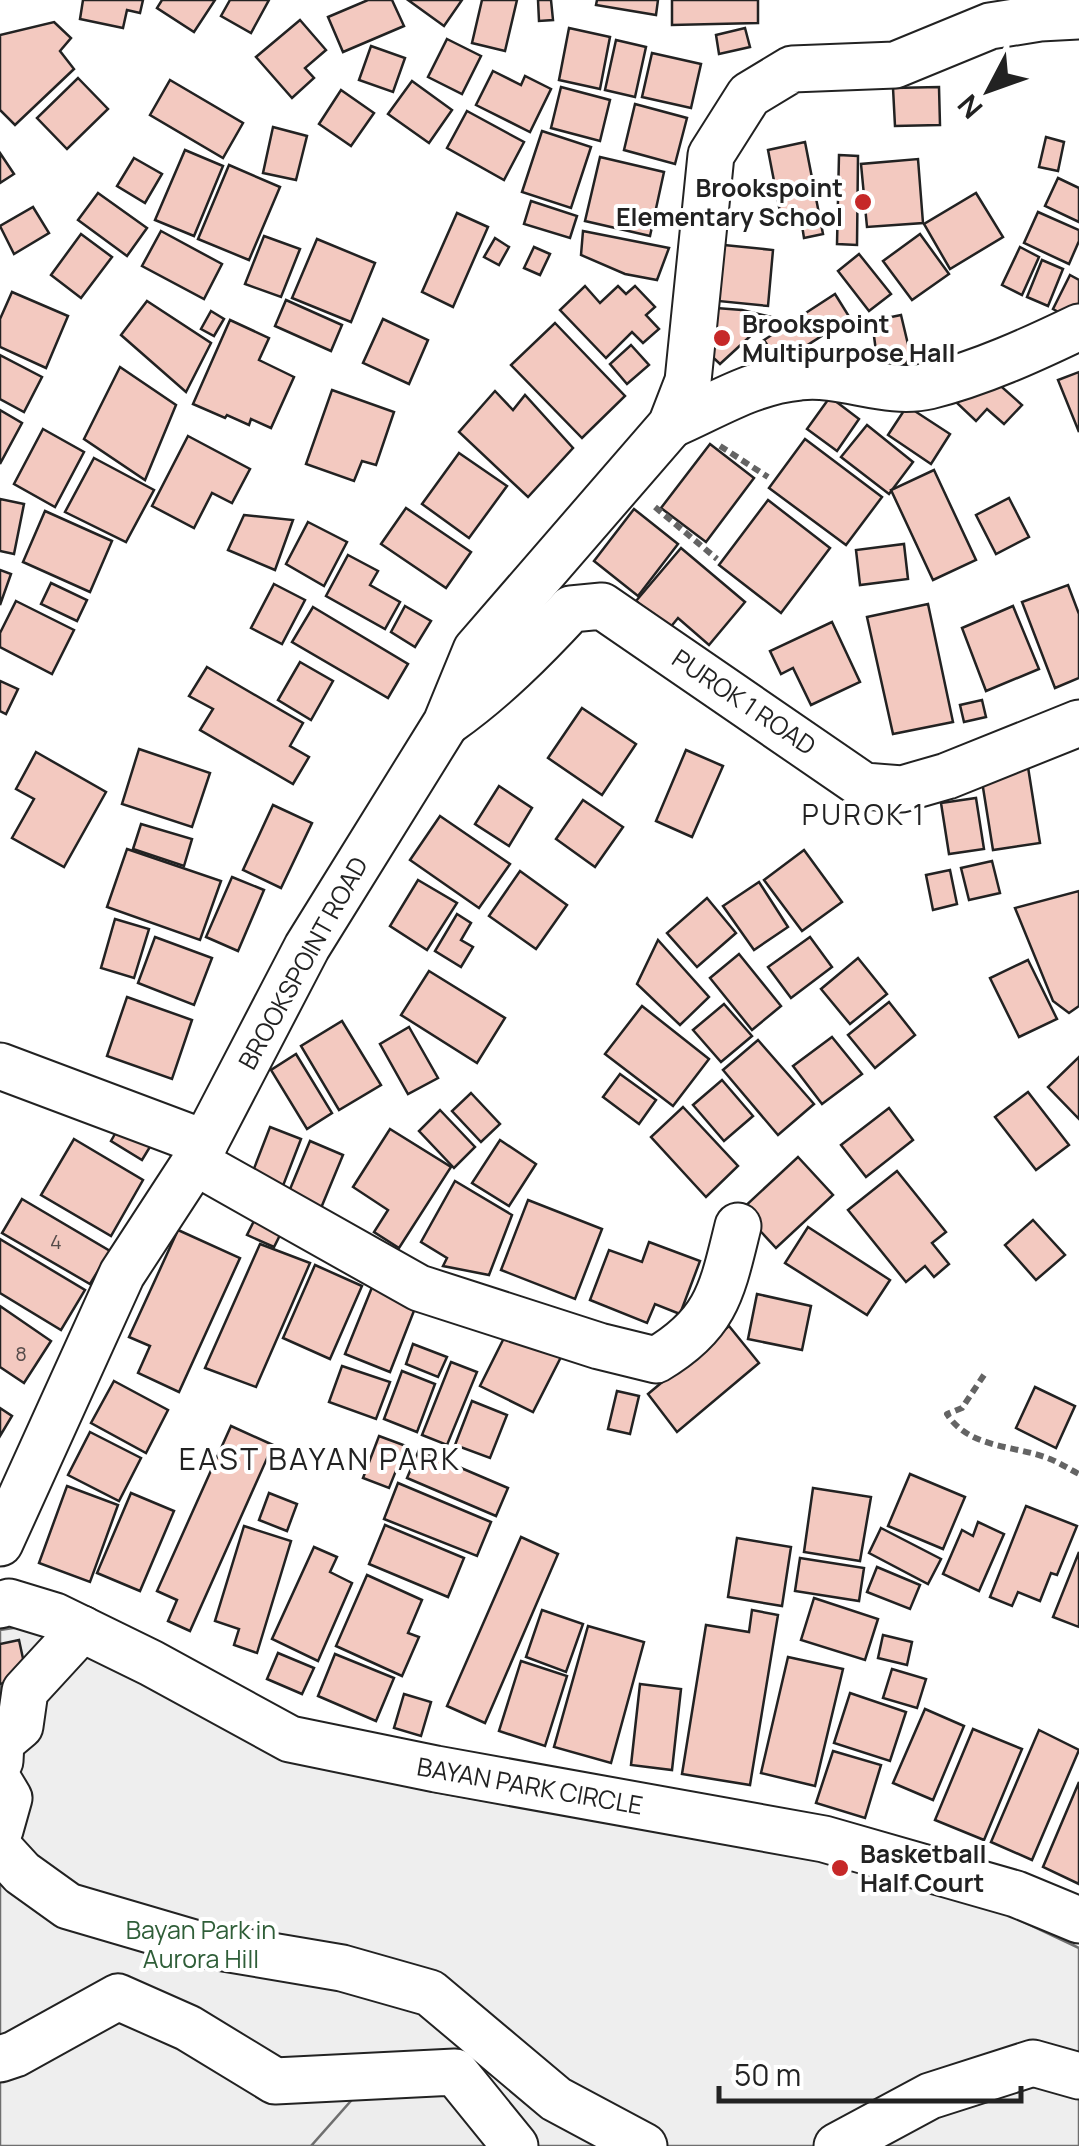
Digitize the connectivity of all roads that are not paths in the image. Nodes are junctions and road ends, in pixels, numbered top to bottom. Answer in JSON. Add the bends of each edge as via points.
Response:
{"nodes":[{"id":1,"x":1079,"y":16,"type":"edge"},
{"id":2,"x":1079,"y":327,"type":"edge"},
{"id":3,"x":671,"y":425,"type":"junction"},
{"id":4,"x":446,"y":723,"type":"junction"},
{"id":5,"x":1079,"y":724,"type":"edge"},
{"id":6,"x":0,"y":1066,"type":"edge"},
{"id":7,"x":200,"y":1153,"type":"junction"},
{"id":8,"x":738,"y":1226,"type":"dead end"},
{"id":9,"x":0,"y":1543,"type":"edge"},
{"id":10,"x":0,"y":1604,"type":"edge"},
{"id":11,"x":82,"y":1629,"type":"junction"},
{"id":12,"x":0,"y":1761,"type":"edge"},
{"id":13,"x":0,"y":1783,"type":"edge"},
{"id":14,"x":0,"y":1830,"type":"edge"},
{"id":15,"x":0,"y":1849,"type":"edge"},
{"id":16,"x":1079,"y":1920,"type":"edge"},
{"id":17,"x":0,"y":2059,"type":"edge"},
{"id":18,"x":1079,"y":2076,"type":"edge"},
{"id":19,"x":515,"y":2146,"type":"edge"},
{"id":20,"x":644,"y":2146,"type":"edge"},
{"id":21,"x":838,"y":2146,"type":"edge"}],
"edges":[{"from":1,"to":3,"type":"street","via":[[990,26],[895,65],[792,69],[749,96],[711,154],[688,382]]},
{"from":2,"to":3,"type":"street","via":[[1023,354],[926,386],[888,388],[800,376],[747,388]]},
{"from":3,"to":4,"type":"street","name":"BROOKSPOINT ROAD","via":[[476,650]]},
{"from":4,"to":5,"type":"street","name":"PUROK 1 ROAD","via":[[571,609],[602,606],[864,786],[902,789]]},
{"from":4,"to":7,"type":"street","name":"BROOKSPOINT ROAD","via":[[307,947]]},
{"from":6,"to":7,"type":"street"},
{"from":7,"to":8,"type":"street","via":[[419,1288],[656,1360],[685,1343],[707,1318]]},
{"from":7,"to":9,"type":"street","name":"BROOKSPOINT ROAD","via":[[122,1274]]},
{"from":10,"to":11,"type":"street","name":"BAYAN PARK CIRCLE"},
{"from":11,"to":12,"type":"street","via":[[26,1690],[20,1726],[1,1742]]},
{"from":11,"to":16,"type":"street","name":"BAYAN PARK CIRCLE","via":[[290,1739],[824,1839],[1016,1894]]},
{"from":13,"to":14,"type":"street","via":[[10,1798]]},
{"from":15,"to":20,"type":"street","via":[[68,1906],[194,1943],[342,1968],[430,1993],[556,2099]]},
{"from":17,"to":19,"type":"street","via":[[118,1997],[188,2028],[276,2082],[454,2072]]},
{"from":18,"to":21,"type":"street","via":[[1034,2063],[930,2096]]}]}
